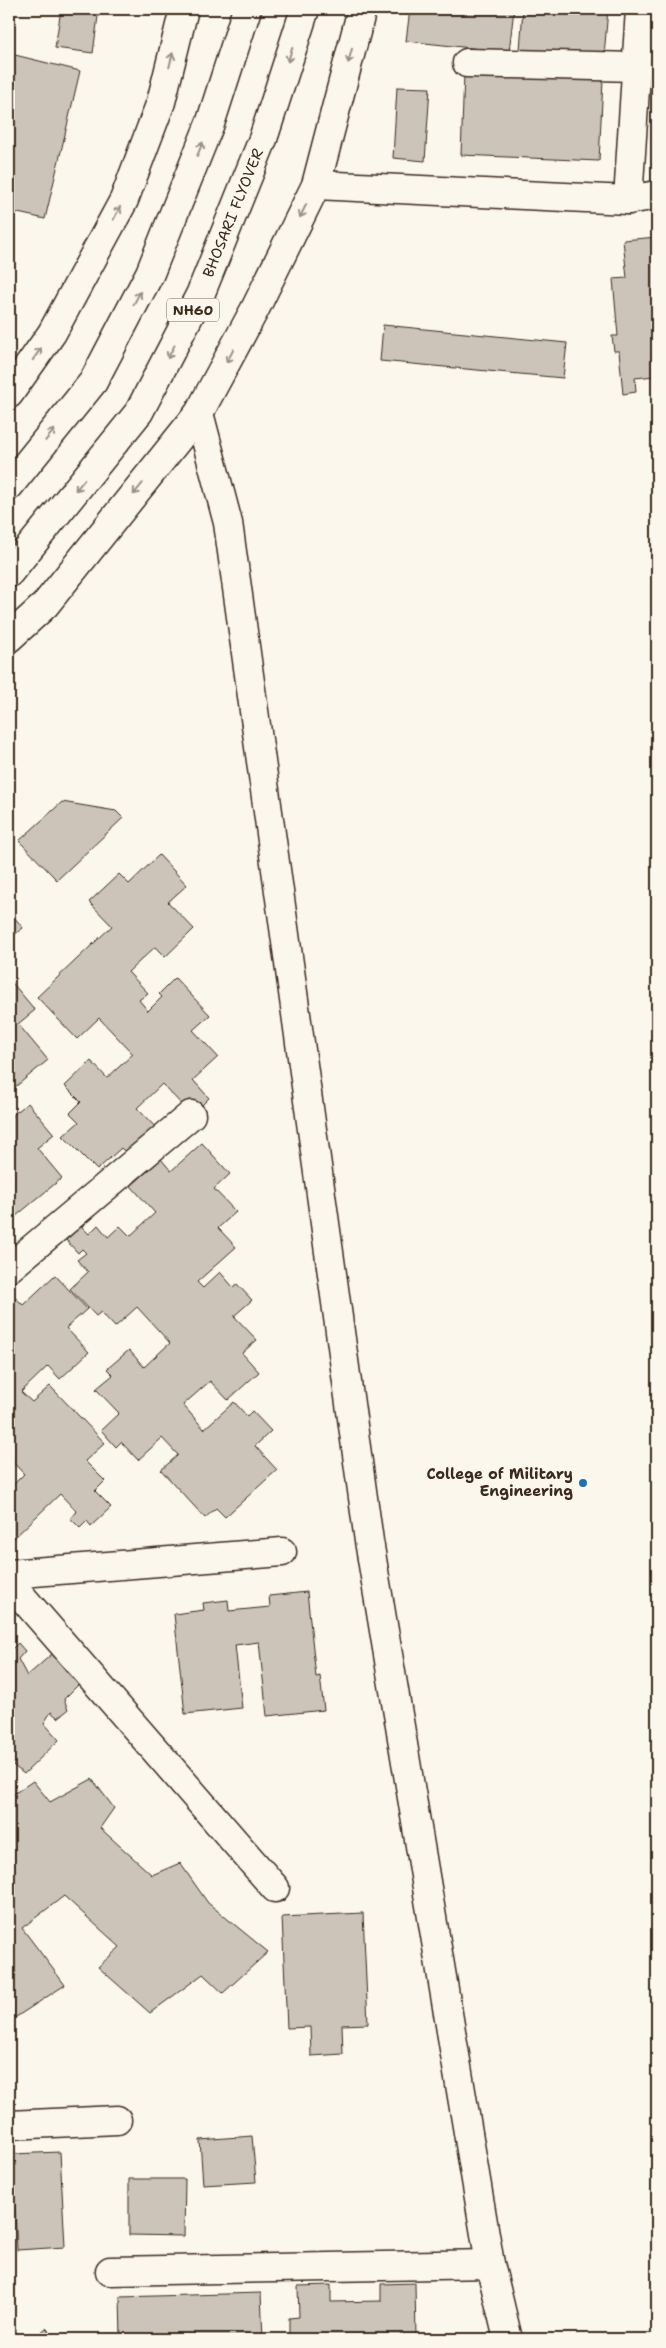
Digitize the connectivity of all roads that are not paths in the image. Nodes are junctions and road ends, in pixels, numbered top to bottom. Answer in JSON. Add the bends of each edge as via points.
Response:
{"nodes":[{"id":1,"x":184,"y":9,"type":"edge"},
{"id":2,"x":247,"y":9,"type":"edge"},
{"id":3,"x":305,"y":9,"type":"edge"},
{"id":4,"x":362,"y":9,"type":"edge"},
{"id":5,"x":640,"y":9,"type":"edge"},
{"id":6,"x":467,"y":63,"type":"dead end"},
{"id":7,"x":636,"y":67,"type":"junction"},
{"id":8,"x":316,"y":185,"type":"junction"},
{"id":9,"x":657,"y":195,"type":"edge"},
{"id":10,"x":628,"y":200,"type":"junction"},
{"id":11,"x":9,"y":394,"type":"edge"},
{"id":12,"x":199,"y":412,"type":"junction"},
{"id":13,"x":9,"y":486,"type":"edge"},
{"id":14,"x":9,"y":573,"type":"edge"},
{"id":15,"x":9,"y":638,"type":"edge"},
{"id":16,"x":191,"y":1115,"type":"dead end"},
{"id":17,"x":9,"y":1268,"type":"edge"},
{"id":18,"x":282,"y":1552,"type":"dead end"},
{"id":19,"x":9,"y":1574,"type":"edge"},
{"id":20,"x":9,"y":1582,"type":"edge"},
{"id":21,"x":275,"y":1888,"type":"dead end"},
{"id":22,"x":116,"y":2120,"type":"dead end"},
{"id":23,"x":9,"y":2125,"type":"edge"},
{"id":24,"x":490,"y":2264,"type":"junction"},
{"id":25,"x":110,"y":2272,"type":"dead end"},
{"id":26,"x":508,"y":2339,"type":"edge"}],
"edges":[{"from":11,"to":1,"type":"main road","one_way":true,"via":[[52,333],[124,200],[161,102]]},
{"from":13,"to":2,"type":"main road","one_way":true,"via":[[93,382],[150,273],[211,121]]},
{"from":3,"to":14,"type":"main road","name":"BHOSARI FLYOVER","number":"NH60","one_way":true,"via":[[263,139],[200,295],[140,412]]},
{"from":4,"to":8,"type":"main road","one_way":true},
{"from":5,"to":7,"type":"main road"},
{"from":6,"to":7,"type":"main road"},
{"from":7,"to":10,"type":"main road"},
{"from":8,"to":10,"type":"main road"},
{"from":8,"to":12,"type":"main road","one_way":true,"via":[[255,309]]},
{"from":9,"to":10,"type":"main road"},
{"from":12,"to":15,"type":"main road","one_way":true,"via":[[45,605]]},
{"from":12,"to":24,"type":"main road","via":[[228,523],[369,1541]]},
{"from":16,"to":17,"type":"main road"},
{"from":18,"to":19,"type":"main road"},
{"from":20,"to":21,"type":"main road"},
{"from":22,"to":23,"type":"main road"},
{"from":24,"to":25,"type":"main road"},
{"from":24,"to":26,"type":"main road"}]}
